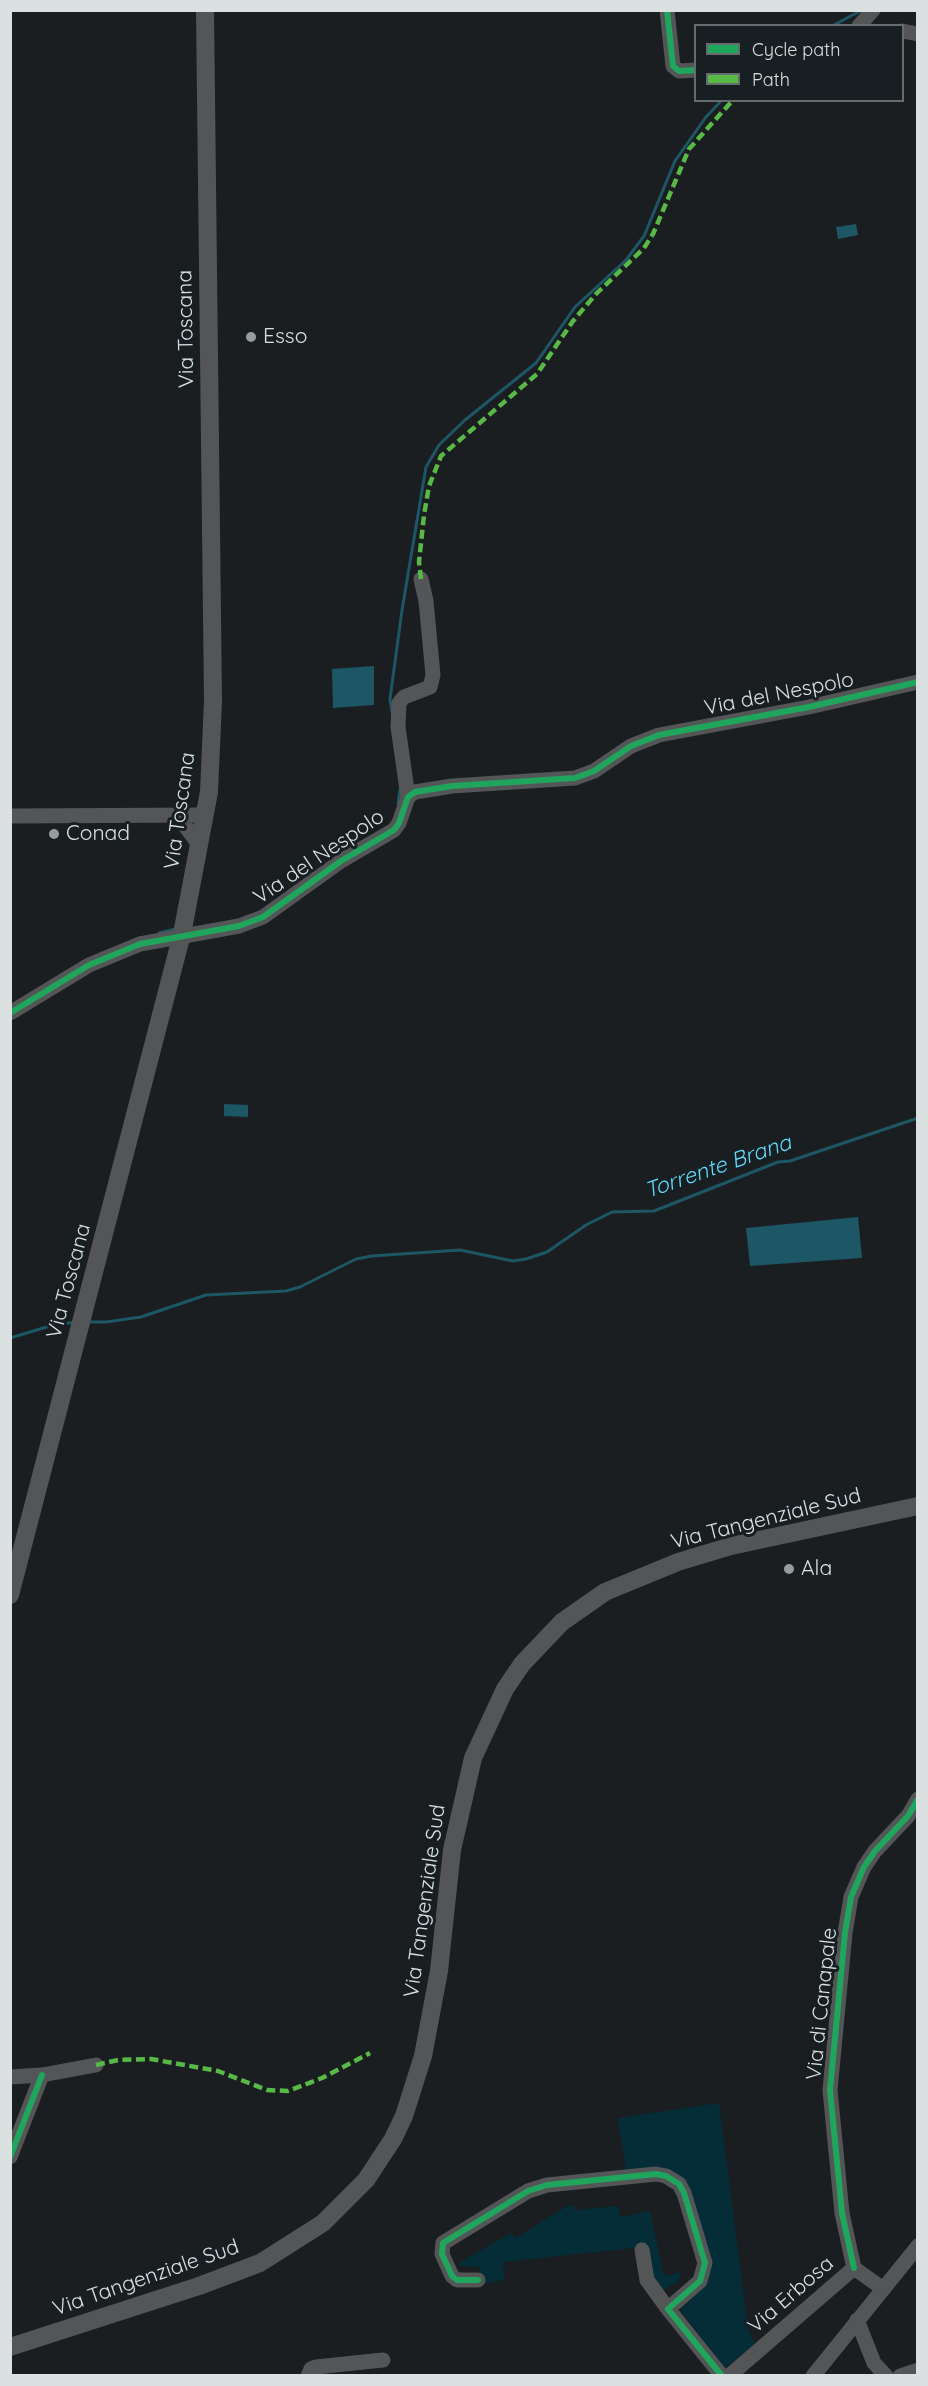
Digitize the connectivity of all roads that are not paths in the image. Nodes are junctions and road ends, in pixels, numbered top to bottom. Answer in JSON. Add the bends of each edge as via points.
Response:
{"nodes":[{"id":1,"x":205,"y":10,"type":"edge"},
{"id":2,"x":667,"y":10,"type":"edge"},
{"id":3,"x":694,"y":70,"type":"edge"},
{"id":4,"x":421,"y":579,"type":"dead end"},
{"id":5,"x":918,"y":682,"type":"edge"},
{"id":6,"x":408,"y":796,"type":"junction"},
{"id":7,"x":177,"y":815,"type":"junction"},
{"id":8,"x":205,"y":815,"type":"junction"},
{"id":9,"x":10,"y":816,"type":"edge"},
{"id":10,"x":200,"y":846,"type":"junction"},
{"id":11,"x":182,"y":934,"type":"junction"},
{"id":12,"x":10,"y":1013,"type":"edge"},
{"id":13,"x":918,"y":1506,"type":"edge"},
{"id":14,"x":10,"y":1595,"type":"edge"},
{"id":15,"x":918,"y":1799,"type":"edge"},
{"id":16,"x":96,"y":2065,"type":"dead end"},
{"id":17,"x":42,"y":2075,"type":"junction"},
{"id":18,"x":10,"y":2077,"type":"edge"},
{"id":19,"x":10,"y":2157,"type":"edge"},
{"id":20,"x":918,"y":2246,"type":"edge"},
{"id":21,"x":642,"y":2250,"type":"dead end"},
{"id":22,"x":854,"y":2268,"type":"junction"},
{"id":23,"x":478,"y":2280,"type":"dead end"},
{"id":24,"x":882,"y":2288,"type":"junction"},
{"id":25,"x":668,"y":2309,"type":"junction"},
{"id":26,"x":856,"y":2320,"type":"junction"},
{"id":27,"x":10,"y":2347,"type":"edge"},
{"id":28,"x":383,"y":2360,"type":"dead end"},
{"id":29,"x":918,"y":2370,"type":"edge"},
{"id":30,"x":308,"y":2376,"type":"edge"},
{"id":31,"x":722,"y":2376,"type":"edge"},
{"id":32,"x":729,"y":2376,"type":"edge"},
{"id":33,"x":813,"y":2376,"type":"edge"},
{"id":34,"x":886,"y":2376,"type":"edge"},
{"id":35,"x":900,"y":2376,"type":"edge"}],
"edges":[{"from":1,"to":8,"type":"main road","name":"Via Toscana","via":[[213,701]]},
{"from":2,"to":3,"type":"street","via":[[673,66],[679,71]]},
{"from":4,"to":6,"type":"street","name":"Via del Nespolo","via":[[433,675],[430,687],[404,697],[399,703]]},
{"from":5,"to":6,"type":"street","name":"Via del Nespolo","via":[[659,735],[575,778],[452,786]]},
{"from":6,"to":11,"type":"street","name":"Via del Nespolo","via":[[394,830],[341,861],[263,917],[239,926]]},
{"from":7,"to":8,"type":"street"},
{"from":7,"to":9,"type":"street"},
{"from":7,"to":10,"type":"street"},
{"from":8,"to":10,"type":"main road","name":"Via Toscana"},
{"from":10,"to":11,"type":"main road","name":"Via Toscana"},
{"from":11,"to":12,"type":"street","name":"Via del Nespolo","via":[[105,957]]},
{"from":11,"to":14,"type":"main road","name":"Via Toscana"},
{"from":13,"to":27,"type":"main road","name":"Via Tangenziale Sud","via":[[731,1546],[678,1562],[605,1592],[562,1622],[522,1664],[505,1689],[473,1758],[452,1850],[439,1971],[423,2056],[404,2116],[366,2180],[323,2223],[260,2263]]},
{"from":15,"to":22,"type":"street","name":"Via di Canapale","via":[[864,1867],[851,1898],[845,1933],[830,2090],[842,2213]]},
{"from":16,"to":17,"type":"street"},
{"from":17,"to":18,"type":"street"},
{"from":17,"to":19,"type":"street"},
{"from":20,"to":24,"type":"street"},
{"from":21,"to":25,"type":"street","via":[[647,2280]]},
{"from":22,"to":24,"type":"street","name":"Via Erbosa"},
{"from":22,"to":32,"type":"street","name":"Via Erbosa"},
{"from":23,"to":25,"type":"street","via":[[457,2280],[452,2276],[443,2258],[443,2243],[512,2201],[545,2185],[661,2174],[682,2188],[705,2263],[700,2282]]},
{"from":24,"to":26,"type":"street"},
{"from":25,"to":31,"type":"street"},
{"from":26,"to":33,"type":"street"},
{"from":26,"to":34,"type":"street","via":[[874,2362]]},
{"from":28,"to":30,"type":"street","via":[[316,2367]]},
{"from":29,"to":35,"type":"street"}]}
